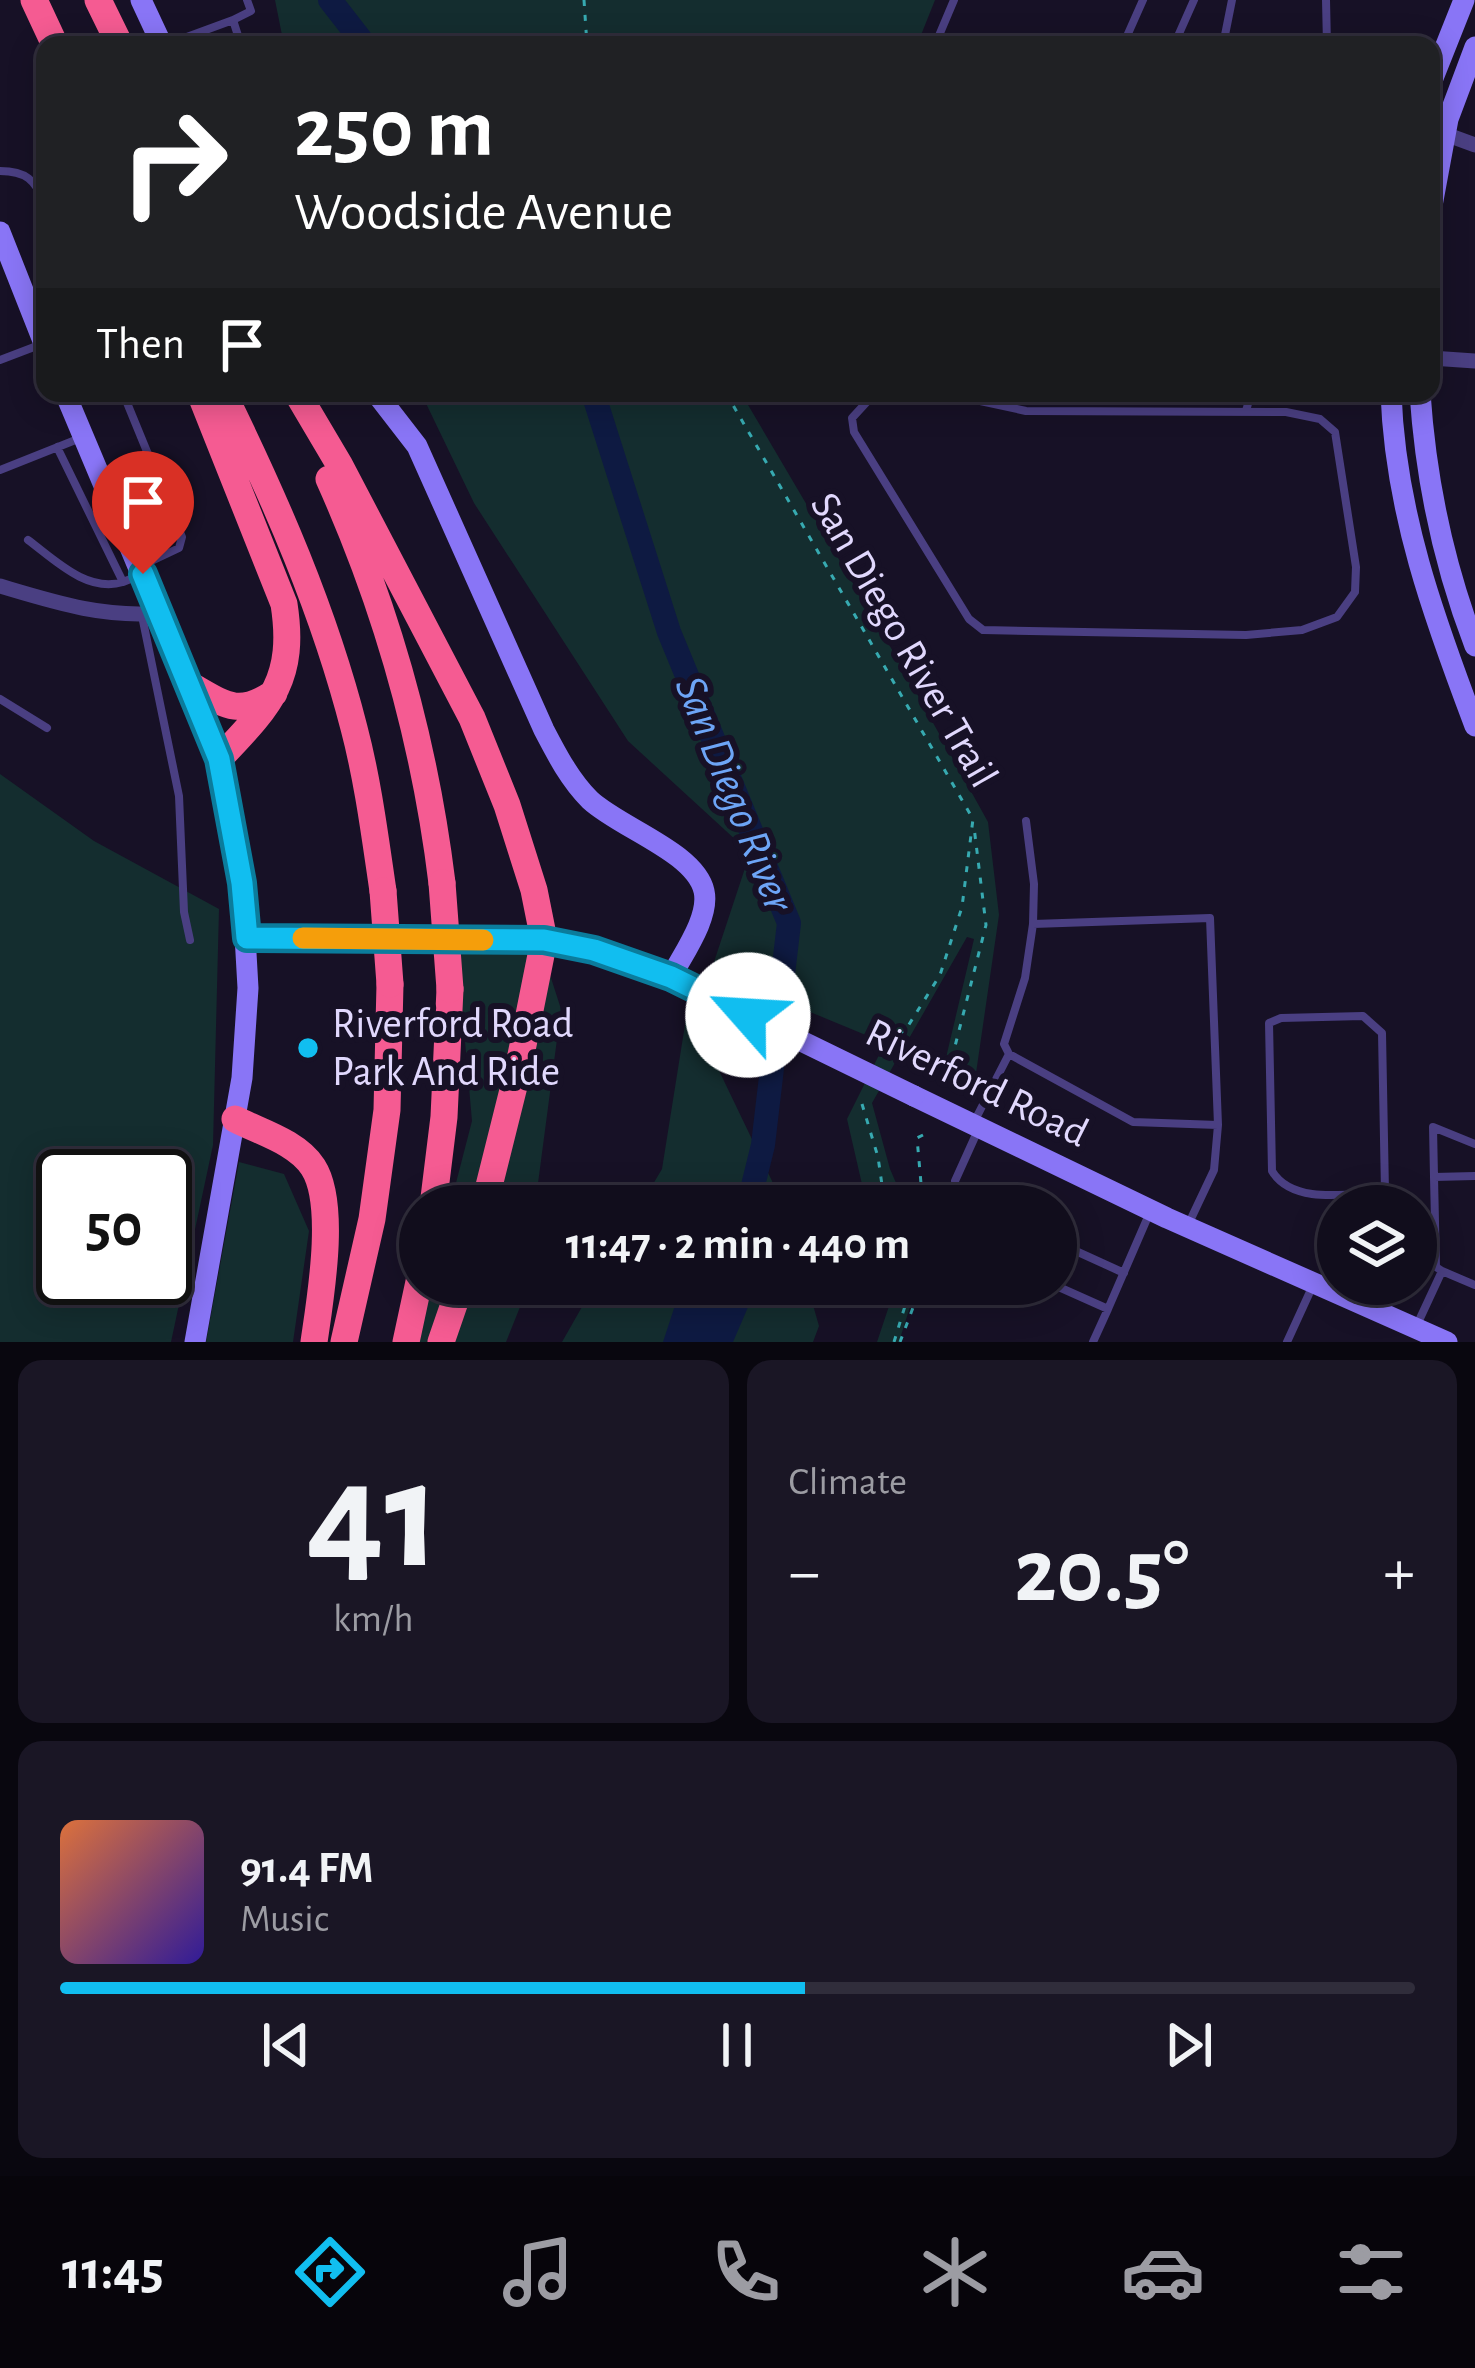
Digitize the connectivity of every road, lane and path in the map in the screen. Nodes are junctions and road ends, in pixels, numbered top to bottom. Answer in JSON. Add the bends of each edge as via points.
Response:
{"nodes":[{"id":1,"x":34,"y":0,"type":"edge"},
{"id":2,"x":98,"y":0,"type":"edge"},
{"id":3,"x":141,"y":0,"type":"edge"},
{"id":4,"x":247,"y":0,"type":"edge"},
{"id":5,"x":584,"y":0,"type":"edge"},
{"id":6,"x":954,"y":0,"type":"edge"},
{"id":7,"x":1143,"y":0,"type":"edge"},
{"id":8,"x":1194,"y":0,"type":"edge"},
{"id":9,"x":1232,"y":0,"type":"edge"},
{"id":10,"x":1327,"y":0,"type":"edge"},
{"id":11,"x":1464,"y":0,"type":"edge"},
{"id":12,"x":232,"y":20,"type":"junction"},
{"id":13,"x":51,"y":36,"type":"edge"},
{"id":14,"x":116,"y":36,"type":"edge"},
{"id":15,"x":159,"y":36,"type":"edge"},
{"id":16,"x":188,"y":36,"type":"edge"},
{"id":17,"x":238,"y":36,"type":"edge"},
{"id":18,"x":586,"y":36,"type":"edge"},
{"id":19,"x":938,"y":36,"type":"edge"},
{"id":20,"x":1127,"y":36,"type":"edge"},
{"id":21,"x":1178,"y":36,"type":"edge"},
{"id":22,"x":1225,"y":36,"type":"edge"},
{"id":23,"x":1328,"y":36,"type":"edge"},
{"id":24,"x":1475,"y":46,"type":"edge"},
{"id":25,"x":1440,"y":60,"type":"edge"},
{"id":26,"x":1445,"y":134,"type":"junction"},
{"id":27,"x":1475,"y":145,"type":"edge"},
{"id":28,"x":1440,"y":162,"type":"edge"},
{"id":29,"x":0,"y":171,"type":"edge"},
{"id":30,"x":36,"y":183,"type":"edge"},
{"id":31,"x":0,"y":232,"type":"edge"},
{"id":32,"x":6,"y":267,"type":"edge"},
{"id":33,"x":36,"y":329,"type":"edge"},
{"id":34,"x":36,"y":348,"type":"edge"},
{"id":35,"x":1440,"y":359,"type":"edge"},
{"id":36,"x":0,"y":360,"type":"edge"},
{"id":37,"x":1475,"y":361,"type":"edge"},
{"id":38,"x":69,"y":402,"type":"edge"},
{"id":39,"x":127,"y":402,"type":"edge"},
{"id":40,"x":204,"y":402,"type":"edge"},
{"id":41,"x":227,"y":402,"type":"edge"},
{"id":42,"x":298,"y":402,"type":"edge"},
{"id":43,"x":300,"y":402,"type":"edge"},
{"id":44,"x":383,"y":402,"type":"edge"},
{"id":45,"x":731,"y":402,"type":"edge"},
{"id":46,"x":867,"y":402,"type":"edge"},
{"id":47,"x":984,"y":402,"type":"edge"},
{"id":48,"x":1207,"y":402,"type":"edge"},
{"id":49,"x":1254,"y":402,"type":"edge"},
{"id":50,"x":1392,"y":402,"type":"edge"},
{"id":51,"x":1421,"y":402,"type":"edge"},
{"id":52,"x":84,"y":436,"type":"junction"},
{"id":53,"x":57,"y":447,"type":"junction"},
{"id":54,"x":0,"y":470,"type":"edge"},
{"id":55,"x":28,"y":540,"type":"dead end"},
{"id":56,"x":135,"y":574,"type":"junction"},
{"id":57,"x":0,"y":586,"type":"edge"},
{"id":58,"x":151,"y":614,"type":"junction"},
{"id":59,"x":1475,"y":646,"type":"edge"},
{"id":60,"x":190,"y":685,"type":"junction"},
{"id":61,"x":278,"y":691,"type":"junction"},
{"id":62,"x":0,"y":699,"type":"edge"},
{"id":63,"x":1475,"y":726,"type":"edge"},
{"id":64,"x":47,"y":728,"type":"dead end"},
{"id":65,"x":219,"y":759,"type":"junction"},
{"id":66,"x":974,"y":819,"type":"junction"},
{"id":67,"x":1026,"y":821,"type":"dead end"},
{"id":68,"x":1033,"y":924,"type":"junction"},
{"id":69,"x":247,"y":938,"type":"junction"},
{"id":70,"x":190,"y":940,"type":"dead end"},
{"id":71,"x":544,"y":940,"type":"junction"},
{"id":72,"x":671,"y":977,"type":"junction"},
{"id":73,"x":1010,"y":1054,"type":"junction"},
{"id":74,"x":888,"y":1058,"type":"dead end"},
{"id":75,"x":961,"y":1087,"type":"dead end"},
{"id":76,"x":862,"y":1104,"type":"dead end"},
{"id":77,"x":235,"y":1119,"type":"junction"},
{"id":78,"x":1218,"y":1125,"type":"junction"},
{"id":79,"x":976,"y":1127,"type":"junction"},
{"id":80,"x":922,"y":1135,"type":"dead end"},
{"id":81,"x":1475,"y":1144,"type":"edge"},
{"id":82,"x":1475,"y":1176,"type":"edge"},
{"id":83,"x":1434,"y":1177,"type":"junction"},
{"id":84,"x":436,"y":1185,"type":"edge"},
{"id":85,"x":489,"y":1185,"type":"edge"},
{"id":86,"x":882,"y":1185,"type":"edge"},
{"id":87,"x":921,"y":1185,"type":"edge"},
{"id":88,"x":955,"y":1185,"type":"edge"},
{"id":89,"x":1385,"y":1192,"type":"joint"},
{"id":90,"x":1151,"y":1210,"type":"junction"},
{"id":91,"x":1187,"y":1227,"type":"junction"},
{"id":92,"x":1077,"y":1252,"type":"edge"},
{"id":93,"x":1442,"y":1271,"type":"junction"},
{"id":94,"x":1124,"y":1273,"type":"junction"},
{"id":95,"x":1315,"y":1282,"type":"junction"},
{"id":96,"x":1475,"y":1285,"type":"edge"},
{"id":97,"x":1077,"y":1295,"type":"edge"},
{"id":98,"x":414,"y":1305,"type":"edge"},
{"id":99,"x":454,"y":1305,"type":"edge"},
{"id":100,"x":905,"y":1305,"type":"edge"},
{"id":101,"x":913,"y":1305,"type":"edge"},
{"id":102,"x":1388,"y":1305,"type":"edge"},
{"id":103,"x":1108,"y":1309,"type":"junction"},
{"id":104,"x":1388,"y":1316,"type":"junction"},
{"id":105,"x":1416,"y":1328,"type":"junction"},
{"id":106,"x":195,"y":1342,"type":"edge"},
{"id":107,"x":314,"y":1342,"type":"edge"},
{"id":108,"x":344,"y":1342,"type":"edge"},
{"id":109,"x":406,"y":1342,"type":"edge"},
{"id":110,"x":441,"y":1342,"type":"edge"},
{"id":111,"x":897,"y":1342,"type":"edge"},
{"id":112,"x":1093,"y":1342,"type":"edge"},
{"id":113,"x":1288,"y":1342,"type":"edge"},
{"id":114,"x":1447,"y":1342,"type":"edge"}],
"edges":[{"from":1,"to":13,"type":"highway"},
{"from":2,"to":14,"type":"highway"},
{"from":3,"to":15,"type":"main road"},
{"from":4,"to":12,"type":"lane","via":[[251,11]]},
{"from":5,"to":18,"type":"path"},
{"from":6,"to":19,"type":"lane"},
{"from":7,"to":20,"type":"lane"},
{"from":8,"to":21,"type":"lane"},
{"from":9,"to":22,"type":"lane"},
{"from":10,"to":23,"type":"lane"},
{"from":11,"to":25,"type":"main road"},
{"from":12,"to":16,"type":"lane"},
{"from":12,"to":17,"type":"lane"},
{"from":24,"to":26,"type":"main road"},
{"from":26,"to":27,"type":"street"},
{"from":26,"to":28,"type":"main road"},
{"from":29,"to":30,"type":"lane"},
{"from":31,"to":32,"type":"main road"},
{"from":32,"to":33,"type":"main road"},
{"from":34,"to":36,"type":"lane"},
{"from":35,"to":37,"type":"street"},
{"from":38,"to":52,"type":"main road"},
{"from":39,"to":56,"type":"lane","via":[[182,537],[179,548]]},
{"from":40,"to":61,"type":"highway","via":[[284,604],[290,637]]},
{"from":41,"to":108,"type":"highway","bridge":true,"via":[[307,578],[340,675],[383,891],[387,1110]]},
{"from":42,"to":84,"type":"highway","bridge":true,"via":[[391,641],[432,808],[450,989]]},
{"from":43,"to":71,"type":"highway","via":[[472,718],[507,806]]},
{"from":44,"to":72,"type":"main road","via":[[417,446],[568,774],[625,826],[695,868],[706,896]]},
{"from":45,"to":66,"type":"path","name":"San Diego River Trail"},
{"from":46,"to":49,"type":"lane","via":[[852,418],[854,432],[982,630],[1302,630],[1337,617],[1355,592],[1336,432],[1320,419]]},
{"from":47,"to":48,"type":"lane","via":[[1026,411]]},
{"from":50,"to":63,"type":"main road","via":[[1401,493],[1425,593]]},
{"from":51,"to":59,"type":"main road","via":[[1429,489]]},
{"from":52,"to":53,"type":"lane"},
{"from":52,"to":56,"type":"main road"},
{"from":53,"to":54,"type":"lane"},
{"from":53,"to":56,"type":"lane"},
{"from":55,"to":56,"type":"lane","via":[[93,583],[107,587]]},
{"from":56,"to":58,"type":"main road"},
{"from":57,"to":58,"type":"street","via":[[78,609]]},
{"from":58,"to":60,"type":"main road"},
{"from":58,"to":70,"type":"lane","via":[[179,796]]},
{"from":60,"to":61,"type":"highway","via":[[233,708]]},
{"from":60,"to":65,"type":"main road"},
{"from":61,"to":65,"type":"highway"},
{"from":62,"to":64,"type":"lane"},
{"from":65,"to":69,"type":"main road"},
{"from":66,"to":74,"type":"path","name":"San Diego River Trail","via":[[962,907],[940,975]]},
{"from":66,"to":75,"type":"path","via":[[986,925],[951,1063]]},
{"from":67,"to":68,"type":"lane"},
{"from":68,"to":73,"type":"lane","via":[[1004,1044]]},
{"from":68,"to":78,"type":"lane","via":[[1210,918]]},
{"from":69,"to":71,"type":"main road","name":"Riverford Road"},
{"from":69,"to":77,"type":"main road"},
{"from":71,"to":72,"type":"main road","name":"Riverford Road"},
{"from":71,"to":85,"type":"highway"},
{"from":72,"to":79,"type":"main road","name":"Riverford Road","bridge":true},
{"from":73,"to":78,"type":"lane","via":[[1133,1122]]},
{"from":73,"to":79,"type":"lane"},
{"from":76,"to":86,"type":"path"},
{"from":77,"to":106,"type":"main road"},
{"from":77,"to":107,"type":"highway","via":[[296,1149],[314,1168],[324,1223]]},
{"from":78,"to":91,"type":"lane","via":[[1214,1170]]},
{"from":79,"to":88,"type":"lane"},
{"from":79,"to":90,"type":"main road","name":"Riverford Road"},
{"from":80,"to":87,"type":"path"},
{"from":81,"to":83,"type":"lane","via":[[1433,1126]]},
{"from":82,"to":83,"type":"lane"},
{"from":83,"to":93,"type":"lane"},
{"from":89,"to":89,"type":"lane","via":[[1382,1034],[1363,1016],[1269,1023],[1272,1171],[1279,1182],[1310,1194]]},
{"from":90,"to":91,"type":"main road","name":"Riverford Road"},
{"from":90,"to":94,"type":"lane"},
{"from":91,"to":95,"type":"main road","name":"Riverford Road"},
{"from":92,"to":94,"type":"lane"},
{"from":93,"to":96,"type":"lane"},
{"from":93,"to":105,"type":"lane"},
{"from":94,"to":103,"type":"lane"},
{"from":95,"to":104,"type":"main road","name":"Riverford Road"},
{"from":95,"to":113,"type":"lane"},
{"from":97,"to":103,"type":"lane"},
{"from":98,"to":109,"type":"highway"},
{"from":99,"to":110,"type":"highway"},
{"from":100,"to":111,"type":"path"},
{"from":101,"to":111,"type":"path"},
{"from":102,"to":104,"type":"lane"},
{"from":103,"to":112,"type":"lane"},
{"from":104,"to":105,"type":"main road","name":"Riverford Road"},
{"from":105,"to":114,"type":"main road","name":"Riverford Road"}]}
